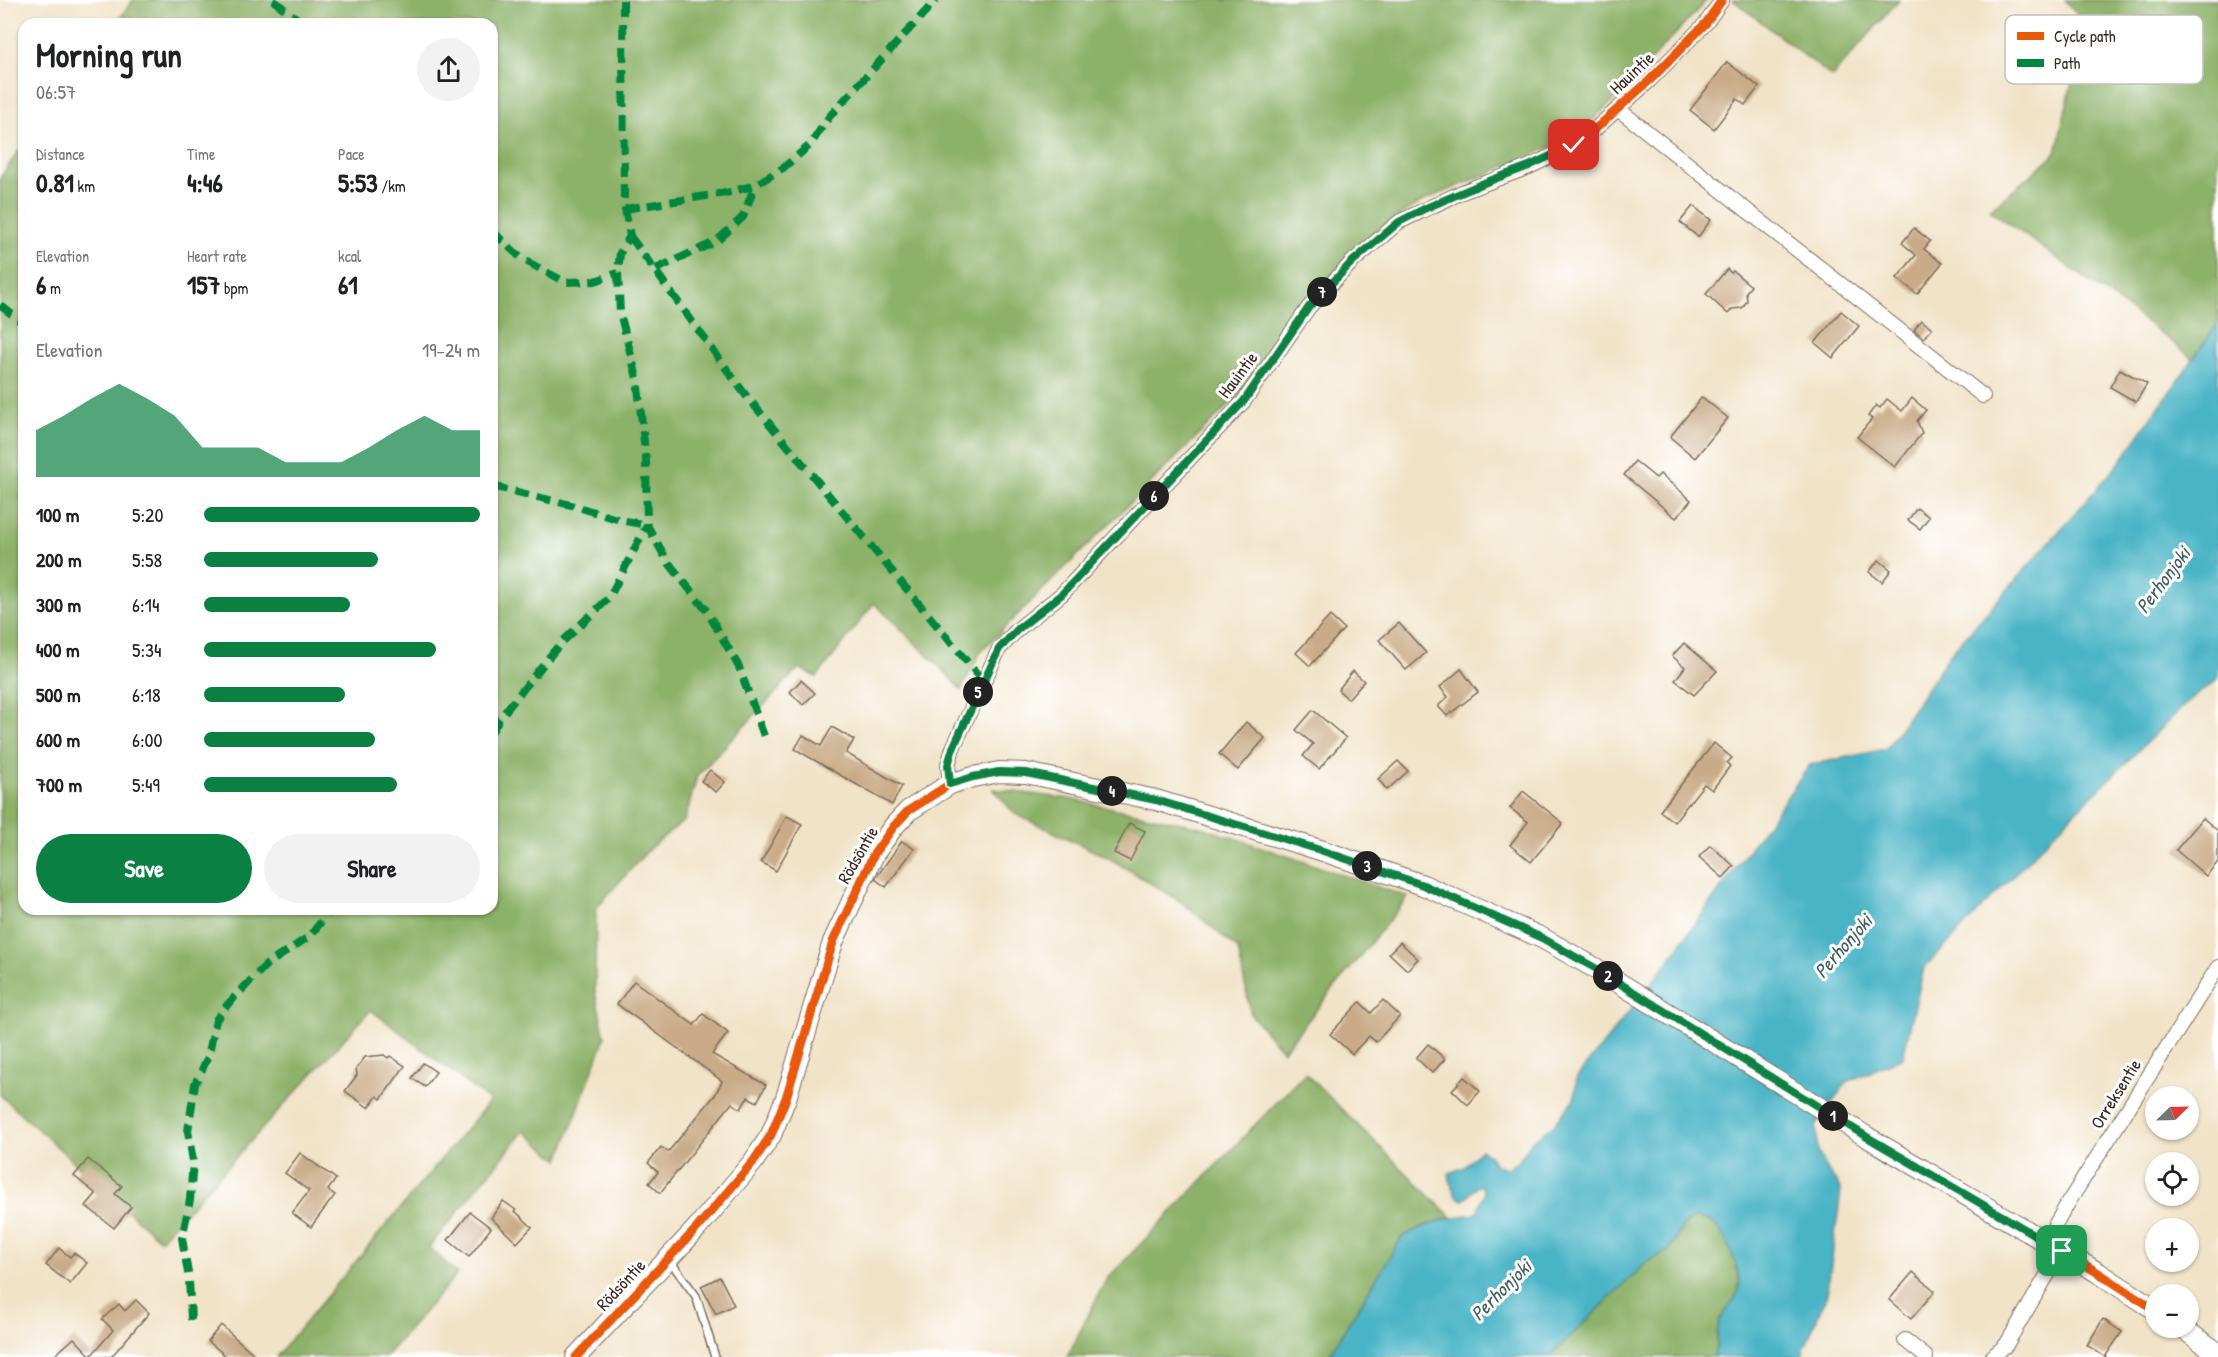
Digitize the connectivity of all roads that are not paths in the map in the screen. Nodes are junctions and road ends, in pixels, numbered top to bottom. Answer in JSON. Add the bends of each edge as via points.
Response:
{"nodes":[{"id":1,"x":1722,"y":0,"type":"edge"},
{"id":2,"x":1618,"y":109,"type":"junction"},
{"id":3,"x":1983,"y":396,"type":"dead end"},
{"id":4,"x":950,"y":784,"type":"junction"},
{"id":5,"x":2218,"y":967,"type":"edge"},
{"id":6,"x":2054,"y":1246,"type":"junction"},
{"id":7,"x":668,"y":1259,"type":"junction"},
{"id":8,"x":2145,"y":1303,"type":"edge"},
{"id":9,"x":2196,"y":1338,"type":"edge"},
{"id":10,"x":1905,"y":1340,"type":"dead end"},
{"id":11,"x":2218,"y":1353,"type":"edge"},
{"id":12,"x":576,"y":1357,"type":"edge"},
{"id":13,"x":715,"y":1357,"type":"edge"},
{"id":14,"x":1926,"y":1357,"type":"edge"},
{"id":15,"x":1992,"y":1357,"type":"edge"}],
"edges":[{"from":1,"to":2,"type":"street","name":"Hauintie","via":[[1706,23]]},
{"from":2,"to":3,"type":"street"},
{"from":2,"to":4,"type":"street","name":"Hauintie","via":[[1574,145],[1399,222],[1327,287],[1238,408],[1062,594],[999,649],[953,748],[948,765]]},
{"from":4,"to":6,"type":"street","name":"Rödsöntie","via":[[999,772],[1026,773],[1156,800],[1423,885],[1542,938]]},
{"from":4,"to":7,"type":"street","name":"Rödsöntie","via":[[908,811],[874,854],[832,942],[786,1098],[771,1135],[753,1162]]},
{"from":5,"to":6,"type":"street","name":"Orreksentie","via":[[2068,1203]]},
{"from":6,"to":8,"type":"street","name":"Rödsöntie"},
{"from":6,"to":15,"type":"street","name":"Orreksentie","via":[[2006,1345]]},
{"from":7,"to":12,"type":"street","name":"Rödsöntie"},
{"from":7,"to":13,"type":"lane","via":[[696,1296]]},
{"from":9,"to":11,"type":"street"},
{"from":10,"to":14,"type":"street"}]}
